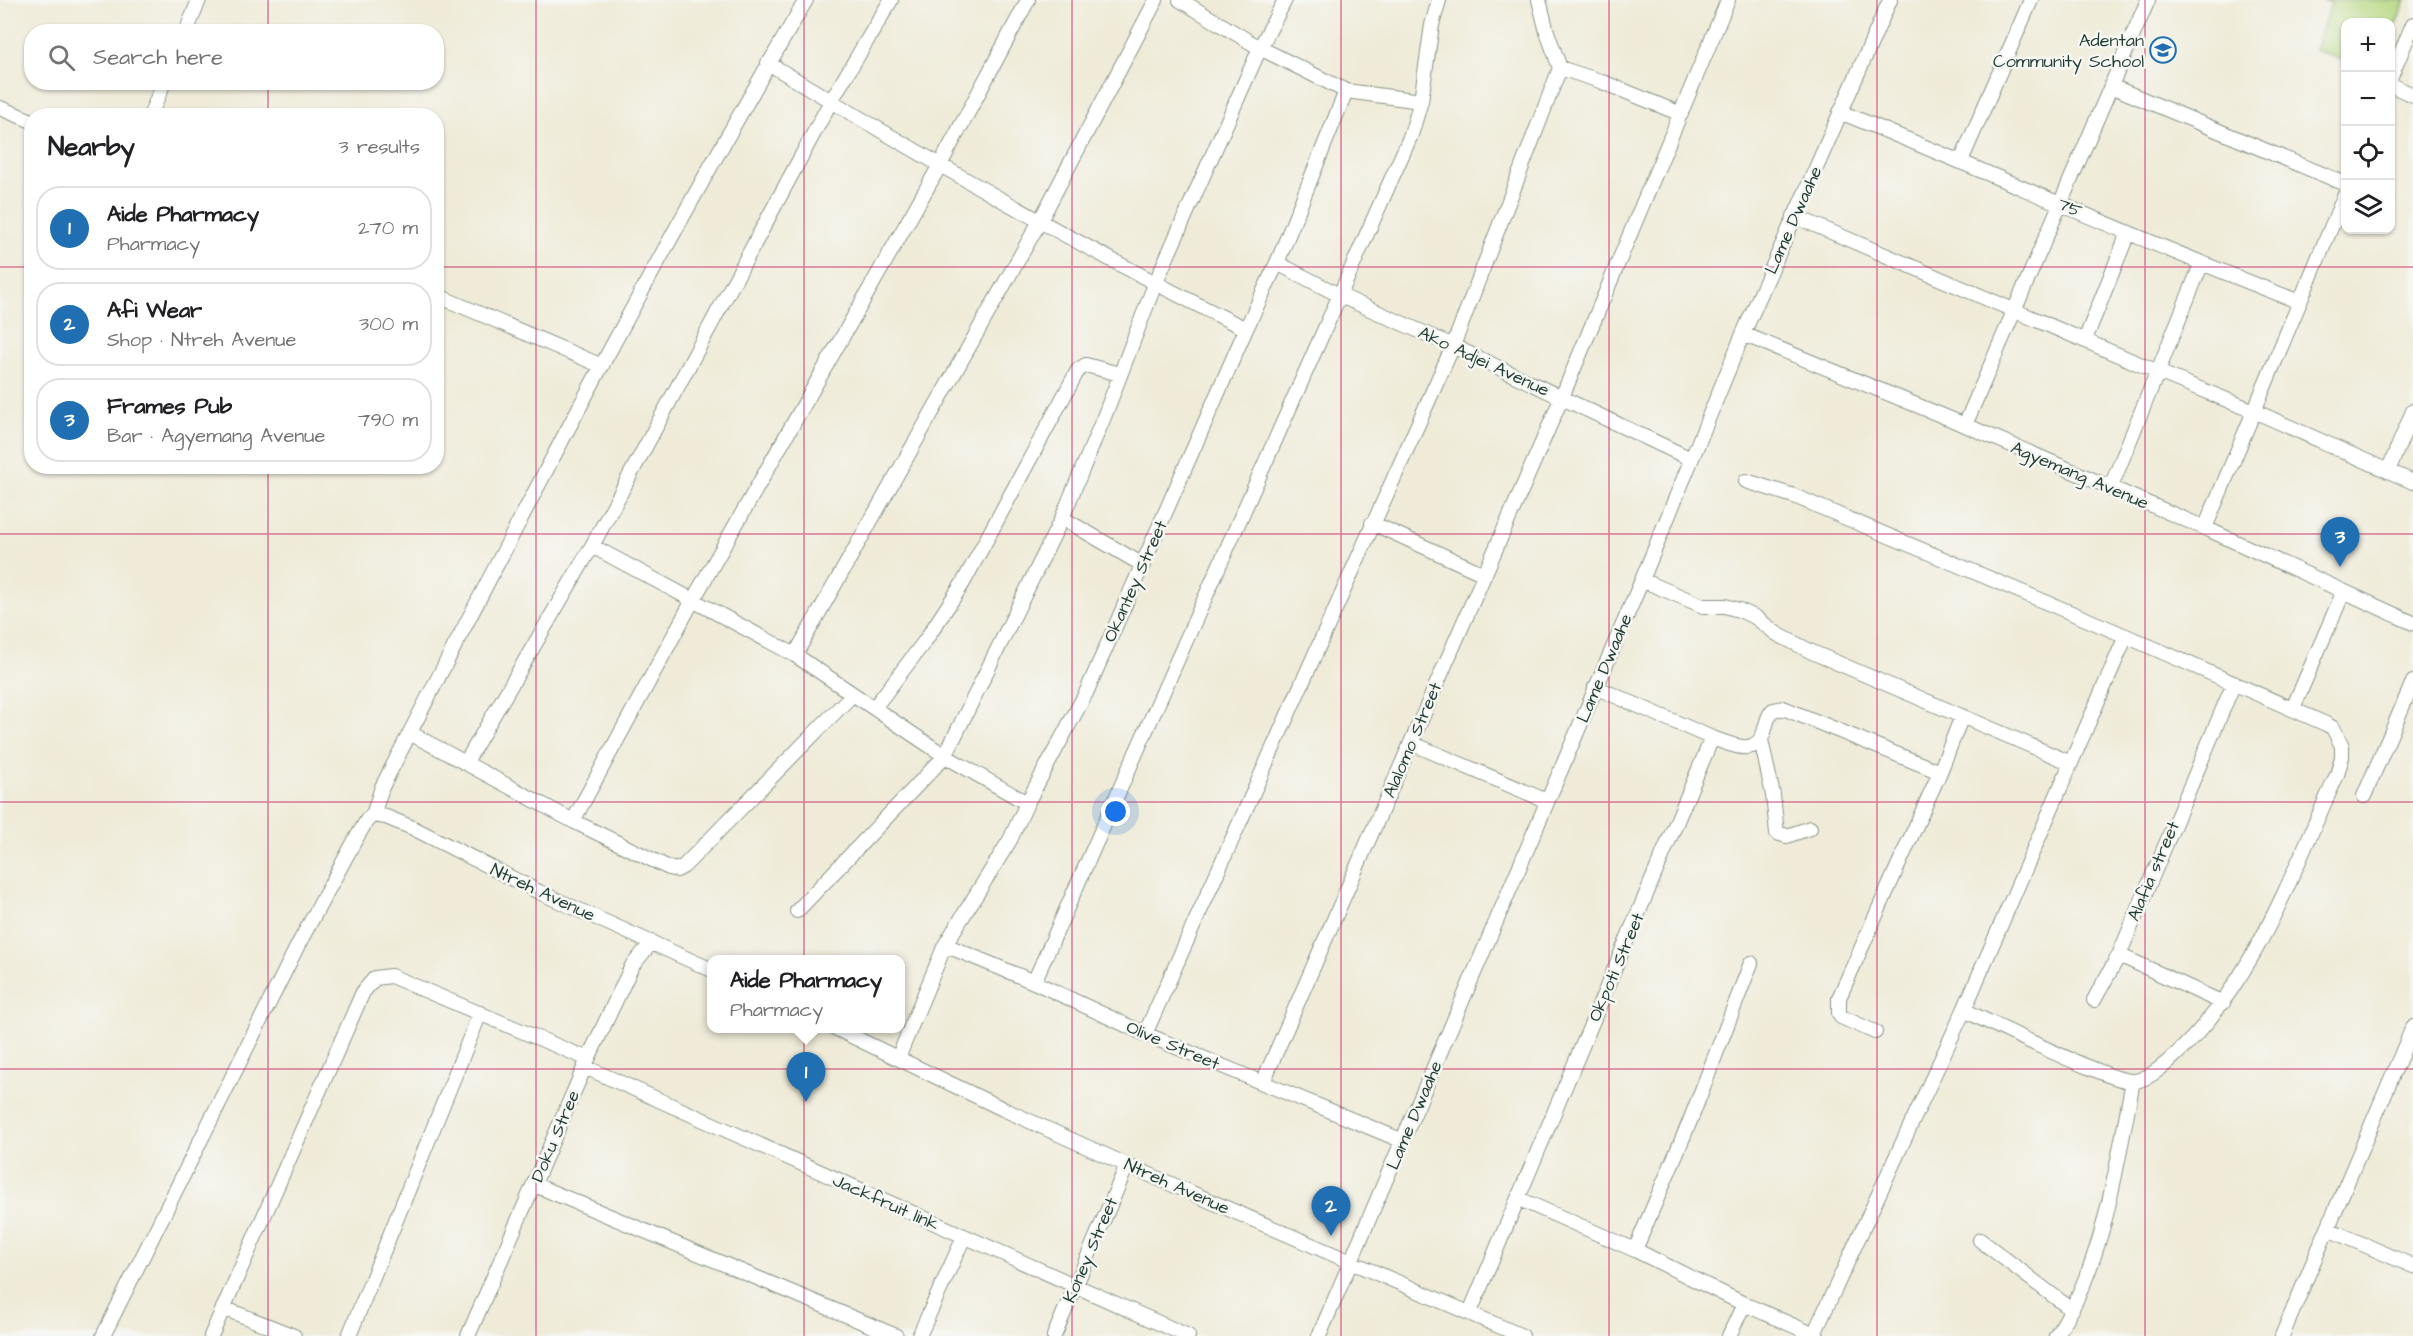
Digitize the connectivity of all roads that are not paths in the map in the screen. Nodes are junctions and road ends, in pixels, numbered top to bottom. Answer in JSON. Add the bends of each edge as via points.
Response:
{"nodes":[{"id":1,"x":199,"y":0,"type":"edge"},
{"id":2,"x":806,"y":0,"type":"edge"},
{"id":3,"x":891,"y":0,"type":"edge"},
{"id":4,"x":1028,"y":0,"type":"edge"},
{"id":5,"x":1156,"y":0,"type":"edge"},
{"id":6,"x":1180,"y":0,"type":"edge"},
{"id":7,"x":1285,"y":0,"type":"edge"},
{"id":8,"x":1439,"y":0,"type":"edge"},
{"id":9,"x":1539,"y":0,"type":"edge"},
{"id":10,"x":1728,"y":0,"type":"edge"},
{"id":11,"x":2031,"y":0,"type":"edge"},
{"id":12,"x":2148,"y":0,"type":"edge"},
{"id":13,"x":1885,"y":1,"type":"edge"},
{"id":14,"x":189,"y":24,"type":"edge"},
{"id":15,"x":2413,"y":24,"type":"edge"},
{"id":16,"x":1260,"y":48,"type":"junction"},
{"id":17,"x":768,"y":63,"type":"junction"},
{"id":18,"x":1560,"y":68,"type":"junction"},
{"id":19,"x":2394,"y":72,"type":"edge"},
{"id":20,"x":2111,"y":86,"type":"junction"},
{"id":21,"x":2395,"y":88,"type":"edge"},
{"id":22,"x":161,"y":90,"type":"edge"},
{"id":23,"x":1346,"y":92,"type":"junction"},
{"id":24,"x":2413,"y":95,"type":"edge"},
{"id":25,"x":831,"y":101,"type":"junction"},
{"id":26,"x":1421,"y":101,"type":"junction"},
{"id":27,"x":0,"y":108,"type":"edge"},
{"id":28,"x":153,"y":108,"type":"edge"},
{"id":29,"x":1840,"y":112,"type":"junction"},
{"id":30,"x":1681,"y":114,"type":"junction"},
{"id":31,"x":24,"y":118,"type":"edge"},
{"id":32,"x":1960,"y":161,"type":"junction"},
{"id":33,"x":940,"y":165,"type":"junction"},
{"id":34,"x":2341,"y":182,"type":"edge"},
{"id":35,"x":2060,"y":203,"type":"junction"},
{"id":36,"x":2341,"y":204,"type":"edge"},
{"id":37,"x":1794,"y":216,"type":"junction"},
{"id":38,"x":1040,"y":221,"type":"junction"},
{"id":39,"x":2128,"y":233,"type":"junction"},
{"id":40,"x":1277,"y":263,"type":"junction"},
{"id":41,"x":2201,"y":265,"type":"junction"},
{"id":42,"x":1155,"y":284,"type":"junction"},
{"id":43,"x":1341,"y":296,"type":"junction"},
{"id":44,"x":444,"y":298,"type":"edge"},
{"id":45,"x":2300,"y":302,"type":"junction"},
{"id":46,"x":2015,"y":309,"type":"junction"},
{"id":47,"x":1246,"y":329,"type":"junction"},
{"id":48,"x":1743,"y":334,"type":"junction"},
{"id":49,"x":2085,"y":340,"type":"junction"},
{"id":50,"x":1453,"y":346,"type":"junction"},
{"id":51,"x":602,"y":366,"type":"junction"},
{"id":52,"x":2158,"y":372,"type":"junction"},
{"id":53,"x":1119,"y":374,"type":"junction"},
{"id":54,"x":1562,"y":397,"type":"junction"},
{"id":55,"x":2254,"y":411,"type":"junction"},
{"id":56,"x":2413,"y":411,"type":"edge"},
{"id":57,"x":1965,"y":425,"type":"junction"},
{"id":58,"x":1691,"y":459,"type":"junction"},
{"id":59,"x":2388,"y":471,"type":"junction"},
{"id":60,"x":1746,"y":481,"type":"dead end"},
{"id":61,"x":2413,"y":482,"type":"edge"},
{"id":62,"x":2110,"y":489,"type":"junction"},
{"id":63,"x":1062,"y":518,"type":"junction"},
{"id":64,"x":1372,"y":523,"type":"junction"},
{"id":65,"x":2205,"y":528,"type":"junction"},
{"id":66,"x":592,"y":546,"type":"junction"},
{"id":67,"x":1143,"y":565,"type":"junction"},
{"id":68,"x":1484,"y":574,"type":"junction"},
{"id":69,"x":1642,"y":580,"type":"junction"},
{"id":70,"x":2343,"y":593,"type":"junction"},
{"id":71,"x":693,"y":600,"type":"junction"},
{"id":72,"x":2413,"y":623,"type":"edge"},
{"id":73,"x":2126,"y":636,"type":"junction"},
{"id":74,"x":795,"y":655,"type":"junction"},
{"id":75,"x":2413,"y":682,"type":"edge"},
{"id":76,"x":2234,"y":683,"type":"junction"},
{"id":77,"x":1595,"y":687,"type":"junction"},
{"id":78,"x":852,"y":695,"type":"junction"},
{"id":79,"x":874,"y":708,"type":"junction"},
{"id":80,"x":2293,"y":708,"type":"junction"},
{"id":81,"x":1962,"y":716,"type":"junction"},
{"id":82,"x":410,"y":733,"type":"junction"},
{"id":83,"x":1712,"y":738,"type":"junction"},
{"id":84,"x":1761,"y":740,"type":"junction"},
{"id":85,"x":1411,"y":743,"type":"junction"},
{"id":86,"x":945,"y":756,"type":"junction"},
{"id":87,"x":466,"y":762,"type":"junction"},
{"id":88,"x":2071,"y":763,"type":"junction"},
{"id":89,"x":1940,"y":772,"type":"junction"},
{"id":90,"x":2364,"y":796,"type":"dead end"},
{"id":91,"x":1547,"y":801,"type":"junction"},
{"id":92,"x":1027,"y":803,"type":"junction"},
{"id":93,"x":373,"y":815,"type":"junction"},
{"id":94,"x":573,"y":821,"type":"junction"},
{"id":95,"x":1810,"y":828,"type":"dead end"},
{"id":96,"x":797,"y":911,"type":"dead end"},
{"id":97,"x":652,"y":942,"type":"junction"},
{"id":98,"x":945,"y":945,"type":"junction"},
{"id":99,"x":2119,"y":955,"type":"junction"},
{"id":100,"x":1751,"y":963,"type":"dead end"},
{"id":101,"x":707,"y":968,"type":"edge"},
{"id":102,"x":1034,"y":982,"type":"junction"},
{"id":103,"x":2094,"y":1000,"type":"dead end"},
{"id":104,"x":2223,"y":1003,"type":"junction"},
{"id":105,"x":1964,"y":1011,"type":"junction"},
{"id":106,"x":480,"y":1013,"type":"junction"},
{"id":107,"x":2413,"y":1027,"type":"edge"},
{"id":108,"x":1875,"y":1032,"type":"dead end"},
{"id":109,"x":844,"y":1033,"type":"edge"},
{"id":110,"x":1145,"y":1034,"type":"junction"},
{"id":111,"x":898,"y":1058,"type":"junction"},
{"id":112,"x":586,"y":1063,"type":"junction"},
{"id":113,"x":2133,"y":1081,"type":"junction"},
{"id":114,"x":1263,"y":1082,"type":"junction"},
{"id":115,"x":1403,"y":1141,"type":"junction"},
{"id":116,"x":1127,"y":1165,"type":"junction"},
{"id":117,"x":535,"y":1185,"type":"junction"},
{"id":118,"x":1519,"y":1199,"type":"junction"},
{"id":119,"x":2328,"y":1229,"type":"junction"},
{"id":120,"x":964,"y":1237,"type":"junction"},
{"id":121,"x":1980,"y":1240,"type":"dead end"},
{"id":122,"x":1635,"y":1250,"type":"junction"},
{"id":123,"x":1350,"y":1262,"type":"junction"},
{"id":124,"x":2413,"y":1266,"type":"edge"},
{"id":125,"x":1075,"y":1287,"type":"junction"},
{"id":126,"x":1744,"y":1304,"type":"junction"},
{"id":127,"x":223,"y":1308,"type":"junction"},
{"id":128,"x":2072,"y":1310,"type":"junction"},
{"id":129,"x":1470,"y":1312,"type":"junction"},
{"id":130,"x":1816,"y":1335,"type":"edge"},
{"id":131,"x":103,"y":1336,"type":"edge"},
{"id":132,"x":211,"y":1336,"type":"edge"},
{"id":133,"x":294,"y":1336,"type":"edge"},
{"id":134,"x":349,"y":1336,"type":"edge"},
{"id":135,"x":468,"y":1336,"type":"edge"},
{"id":136,"x":896,"y":1336,"type":"edge"},
{"id":137,"x":919,"y":1336,"type":"edge"},
{"id":138,"x":1054,"y":1336,"type":"edge"},
{"id":139,"x":1188,"y":1336,"type":"edge"},
{"id":140,"x":1319,"y":1336,"type":"edge"},
{"id":141,"x":1522,"y":1336,"type":"edge"},
{"id":142,"x":1729,"y":1336,"type":"edge"},
{"id":143,"x":2056,"y":1336,"type":"edge"},
{"id":144,"x":2282,"y":1336,"type":"edge"}],
"edges":[{"from":1,"to":14,"type":"street"},
{"from":2,"to":17,"type":"street"},
{"from":3,"to":25,"type":"street"},
{"from":4,"to":33,"type":"street"},
{"from":5,"to":38,"type":"street"},
{"from":6,"to":16,"type":"street"},
{"from":7,"to":16,"type":"street"},
{"from":8,"to":26,"type":"street"},
{"from":9,"to":18,"type":"street"},
{"from":10,"to":30,"type":"street","name":"Alalomo Street"},
{"from":11,"to":32,"type":"street"},
{"from":12,"to":20,"type":"street"},
{"from":13,"to":29,"type":"street","name":"Lame Dwaahe"},
{"from":15,"to":19,"type":"street"},
{"from":16,"to":23,"type":"street"},
{"from":16,"to":42,"type":"street"},
{"from":17,"to":25,"type":"street"},
{"from":17,"to":51,"type":"street"},
{"from":18,"to":30,"type":"street"},
{"from":18,"to":50,"type":"street"},
{"from":20,"to":34,"type":"street"},
{"from":20,"to":35,"type":"street"},
{"from":21,"to":24,"type":"street"},
{"from":22,"to":28,"type":"street"},
{"from":23,"to":26,"type":"street"},
{"from":23,"to":40,"type":"street","name":"Okantey Street"},
{"from":25,"to":33,"type":"street"},
{"from":25,"to":66,"type":"street"},
{"from":26,"to":43,"type":"street","via":[[1411,135]]},
{"from":27,"to":31,"type":"street"},
{"from":29,"to":32,"type":"street","name":"75"},
{"from":29,"to":37,"type":"street","name":"Lame Dwaahe"},
{"from":30,"to":54,"type":"street","name":"Alalomo Street"},
{"from":32,"to":35,"type":"street","name":"75"},
{"from":33,"to":38,"type":"street"},
{"from":33,"to":71,"type":"street"},
{"from":35,"to":39,"type":"street","name":"75"},
{"from":35,"to":46,"type":"street"},
{"from":36,"to":45,"type":"street"},
{"from":37,"to":46,"type":"street"},
{"from":37,"to":48,"type":"street","name":"Lame Dwaahe"},
{"from":38,"to":42,"type":"street"},
{"from":38,"to":74,"type":"street"},
{"from":39,"to":41,"type":"street","name":"75"},
{"from":39,"to":49,"type":"street"},
{"from":40,"to":43,"type":"street","name":"Ako Adjei Avenue"},
{"from":40,"to":47,"type":"street","name":"Okantey Street"},
{"from":41,"to":45,"type":"street","name":"75"},
{"from":41,"to":52,"type":"street"},
{"from":42,"to":47,"type":"street"},
{"from":42,"to":53,"type":"street"},
{"from":43,"to":50,"type":"street","name":"Ako Adjei Avenue"},
{"from":43,"to":102,"type":"street"},
{"from":44,"to":51,"type":"street"},
{"from":45,"to":55,"type":"street"},
{"from":46,"to":49,"type":"street"},
{"from":46,"to":57,"type":"street"},
{"from":47,"to":67,"type":"street","name":"Okantey Street"},
{"from":48,"to":57,"type":"street","name":"Agyemang Avenue"},
{"from":48,"to":58,"type":"street","name":"Lame Dwaahe"},
{"from":49,"to":52,"type":"street"},
{"from":50,"to":54,"type":"street","name":"Ako Adjei Avenue"},
{"from":50,"to":64,"type":"street"},
{"from":51,"to":82,"type":"street"},
{"from":52,"to":55,"type":"street"},
{"from":52,"to":62,"type":"street"},
{"from":53,"to":63,"type":"street"},
{"from":53,"to":79,"type":"street","via":[[1086,365],[1078,370],[963,583]]},
{"from":54,"to":58,"type":"street","name":"Ako Adjei Avenue"},
{"from":54,"to":68,"type":"street","name":"Alalomo Street"},
{"from":55,"to":59,"type":"street"},
{"from":55,"to":65,"type":"street"},
{"from":56,"to":59,"type":"street"},
{"from":57,"to":62,"type":"street","name":"Agyemang Avenue"},
{"from":58,"to":69,"type":"street","name":"Lame Dwaahe"},
{"from":59,"to":61,"type":"street"},
{"from":60,"to":73,"type":"street","via":[[1794,496]]},
{"from":62,"to":65,"type":"street","name":"Agyemang Avenue"},
{"from":63,"to":67,"type":"street"},
{"from":63,"to":86,"type":"street"},
{"from":64,"to":68,"type":"street"},
{"from":64,"to":110,"type":"street"},
{"from":65,"to":70,"type":"street","name":"Agyemang Avenue"},
{"from":66,"to":71,"type":"street"},
{"from":66,"to":87,"type":"street"},
{"from":67,"to":92,"type":"street","name":"Okantey Street","via":[[1086,693]]},
{"from":68,"to":85,"type":"street","name":"Alalomo Street"},
{"from":69,"to":77,"type":"street","name":"Lame Dwaahe"},
{"from":69,"to":81,"type":"street","via":[[1703,606],[1725,606],[1747,613],[1812,652]]},
{"from":70,"to":72,"type":"street","name":"Agyemang Avenue"},
{"from":70,"to":80,"type":"street"},
{"from":71,"to":74,"type":"street"},
{"from":71,"to":94,"type":"street"},
{"from":73,"to":76,"type":"street"},
{"from":73,"to":88,"type":"street"},
{"from":74,"to":78,"type":"street"},
{"from":75,"to":90,"type":"street"},
{"from":76,"to":80,"type":"street"},
{"from":76,"to":99,"type":"street","name":"Alafia street"},
{"from":77,"to":83,"type":"street"},
{"from":77,"to":91,"type":"street","name":"Lame Dwaahe"},
{"from":78,"to":79,"type":"street"},
{"from":78,"to":94,"type":"street","via":[[677,870]]},
{"from":79,"to":86,"type":"street"},
{"from":80,"to":104,"type":"street","via":[[2333,728],[2342,746],[2342,757],[2259,943]]},
{"from":81,"to":88,"type":"street"},
{"from":81,"to":89,"type":"street"},
{"from":82,"to":87,"type":"street"},
{"from":82,"to":93,"type":"street","via":[[382,787]]},
{"from":83,"to":84,"type":"street","via":[[1740,747],[1754,746]]},
{"from":83,"to":118,"type":"street","name":"Okpoti Street"},
{"from":84,"to":89,"type":"street","via":[[1768,716],[1782,708]]},
{"from":84,"to":95,"type":"street","via":[[1777,833],[1787,836]]},
{"from":85,"to":91,"type":"street"},
{"from":85,"to":114,"type":"street","name":"Alalomo Street"},
{"from":86,"to":92,"type":"street"},
{"from":86,"to":96,"type":"street"},
{"from":87,"to":94,"type":"street"},
{"from":88,"to":105,"type":"street"},
{"from":89,"to":108,"type":"street","via":[[1839,998],[1841,1017]]},
{"from":91,"to":115,"type":"street","name":"Lame Dwaahe"},
{"from":92,"to":98,"type":"street","name":"Okantey Street","via":[[1010,840]]},
{"from":93,"to":97,"type":"street","name":"Ntreh Avenue","via":[[413,828],[539,892]]},
{"from":93,"to":131,"type":"street","via":[[298,945]]},
{"from":97,"to":101,"type":"street","name":"Ntreh Avenue"},
{"from":97,"to":112,"type":"street","name":"Doku Stree","via":[[632,966]]},
{"from":98,"to":102,"type":"street","name":"Olive Street"},
{"from":98,"to":111,"type":"street","name":"Okantey Street"},
{"from":99,"to":103,"type":"street","name":"Alafia street"},
{"from":99,"to":104,"type":"street"},
{"from":100,"to":122,"type":"street"},
{"from":102,"to":110,"type":"street","name":"Olive Street"},
{"from":104,"to":113,"type":"street","via":[[2166,1063],[2149,1076]]},
{"from":105,"to":113,"type":"street","via":[[2044,1049]]},
{"from":105,"to":130,"type":"street"},
{"from":106,"to":112,"type":"street","name":"Jackfruit link"},
{"from":106,"to":127,"type":"street","name":"Jackfruit link","via":[[391,976],[375,978],[363,992]]},
{"from":106,"to":134,"type":"street"},
{"from":107,"to":119,"type":"street"},
{"from":109,"to":111,"type":"street","name":"Ntreh Avenue"},
{"from":110,"to":114,"type":"street","name":"Olive Street"},
{"from":111,"to":116,"type":"street","name":"Ntreh Avenue"},
{"from":112,"to":117,"type":"street","name":"Doku Stree"},
{"from":112,"to":120,"type":"street","name":"Jackfruit link"},
{"from":113,"to":128,"type":"street","via":[[2103,1223],[2085,1283]]},
{"from":114,"to":115,"type":"street","name":"Olive Street"},
{"from":115,"to":123,"type":"street","name":"Lame Dwaahe"},
{"from":116,"to":123,"type":"street","name":"Ntreh Avenue"},
{"from":116,"to":125,"type":"street","name":"Koney Street"},
{"from":117,"to":135,"type":"street","name":"Doku Stree"},
{"from":117,"to":136,"type":"street"},
{"from":118,"to":122,"type":"street"},
{"from":118,"to":129,"type":"street","name":"Okpoti Street"},
{"from":119,"to":124,"type":"street"},
{"from":119,"to":144,"type":"street"},
{"from":120,"to":125,"type":"street","name":"Jackfruit link"},
{"from":120,"to":137,"type":"street"},
{"from":121,"to":128,"type":"street"},
{"from":122,"to":126,"type":"street"},
{"from":123,"to":129,"type":"street","name":"Ntreh Avenue"},
{"from":123,"to":140,"type":"street","name":"Lame Dwaahe"},
{"from":125,"to":138,"type":"street","name":"Koney Street"},
{"from":125,"to":139,"type":"street","name":"Jackfruit link"},
{"from":126,"to":130,"type":"street"},
{"from":126,"to":142,"type":"street"},
{"from":127,"to":132,"type":"street","name":"Jackfruit link"},
{"from":127,"to":133,"type":"street"},
{"from":128,"to":143,"type":"street"},
{"from":129,"to":141,"type":"street","name":"Ntreh Avenue"}]}
